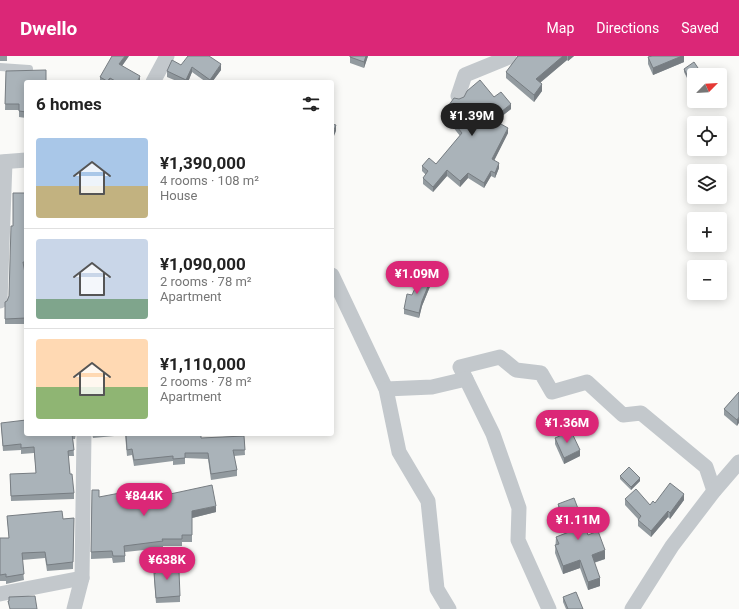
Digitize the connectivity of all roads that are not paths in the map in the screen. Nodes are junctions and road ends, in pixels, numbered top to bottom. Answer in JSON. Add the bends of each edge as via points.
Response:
{"nodes":[{"id":1,"x":167,"y":56,"type":"edge"},
{"id":2,"x":509,"y":56,"type":"edge"},
{"id":3,"x":0,"y":67,"type":"edge"},
{"id":4,"x":29,"y":69,"type":"edge"},
{"id":5,"x":154,"y":80,"type":"edge"},
{"id":6,"x":458,"y":96,"type":"dead end"},
{"id":7,"x":24,"y":160,"type":"edge"},
{"id":8,"x":2,"y":162,"type":"edge"},
{"id":9,"x":334,"y":279,"type":"edge"},
{"id":10,"x":0,"y":301,"type":"edge"},
{"id":11,"x":466,"y":379,"type":"junction"},
{"id":12,"x":386,"y":389,"type":"junction"},
{"id":13,"x":84,"y":436,"type":"edge"},
{"id":14,"x":739,"y":462,"type":"edge"},
{"id":15,"x":714,"y":491,"type":"junction"},
{"id":16,"x":82,"y":578,"type":"junction"},
{"id":17,"x":0,"y":594,"type":"edge"},
{"id":18,"x":74,"y":609,"type":"edge"},
{"id":19,"x":449,"y":609,"type":"edge"},
{"id":20,"x":549,"y":609,"type":"edge"},
{"id":21,"x":632,"y":609,"type":"edge"}],
"edges":[{"from":1,"to":5,"type":"street"},
{"from":2,"to":6,"type":"street","via":[[465,76]]},
{"from":3,"to":4,"type":"lane"},
{"from":7,"to":8,"type":"street"},
{"from":8,"to":10,"type":"street"},
{"from":9,"to":12,"type":"street"},
{"from":11,"to":12,"type":"street","via":[[432,387]]},
{"from":11,"to":15,"type":"street","via":[[460,367],[500,357],[516,370],[541,373],[552,392],[588,382],[623,415],[641,413],[706,467]]},
{"from":11,"to":20,"type":"street","via":[[493,434],[519,508],[518,540]]},
{"from":12,"to":19,"type":"street","via":[[399,452],[428,501],[437,589]]},
{"from":13,"to":16,"type":"street"},
{"from":14,"to":15,"type":"street"},
{"from":15,"to":21,"type":"street","via":[[672,546]]},
{"from":16,"to":17,"type":"street"},
{"from":16,"to":18,"type":"street"}]}
